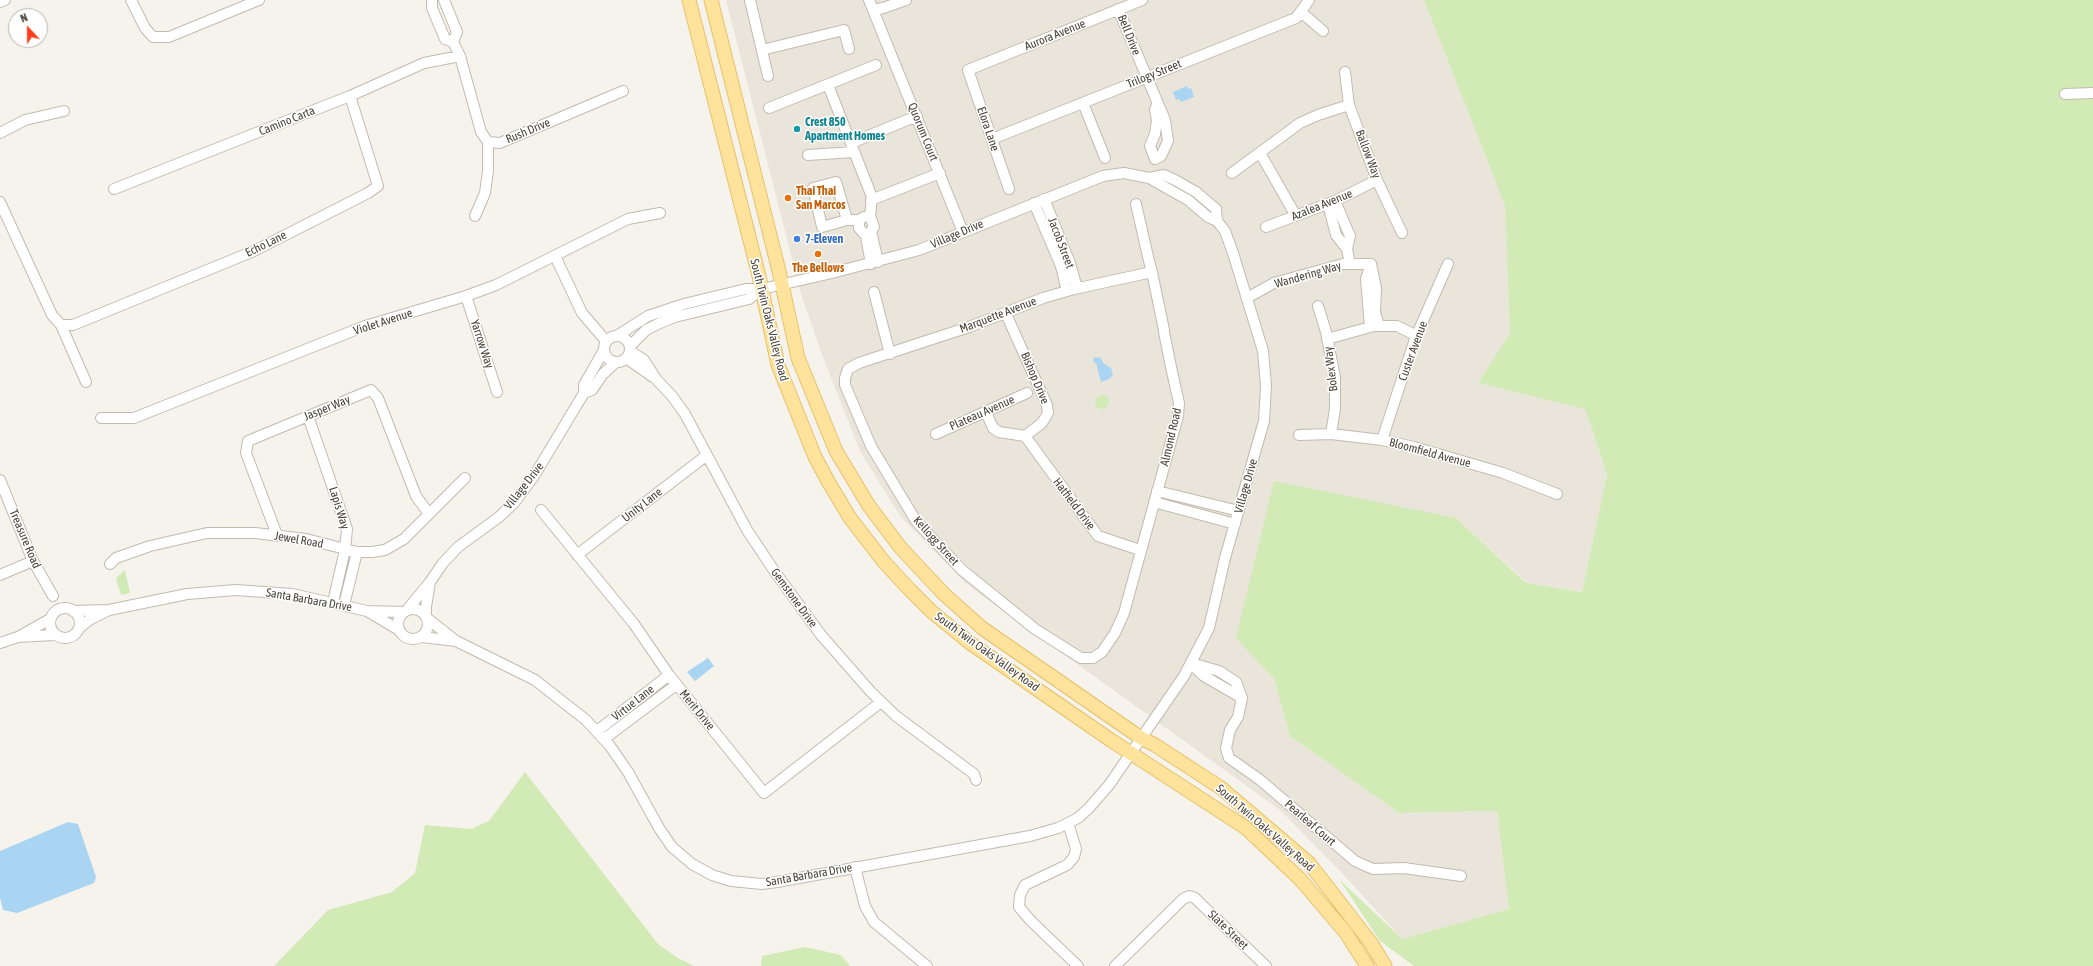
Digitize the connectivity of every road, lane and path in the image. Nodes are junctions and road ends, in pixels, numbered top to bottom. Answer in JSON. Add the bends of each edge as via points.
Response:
{"nodes":[{"id":1,"x":6,"y":0,"type":"edge"},
{"id":2,"x":131,"y":0,"type":"edge"},
{"id":3,"x":259,"y":0,"type":"edge"},
{"id":4,"x":432,"y":0,"type":"edge"},
{"id":5,"x":444,"y":0,"type":"edge"},
{"id":6,"x":689,"y":0,"type":"edge"},
{"id":7,"x":711,"y":0,"type":"edge"},
{"id":8,"x":750,"y":0,"type":"edge"},
{"id":9,"x":906,"y":0,"type":"edge"},
{"id":10,"x":1142,"y":0,"type":"edge"},
{"id":11,"x":1309,"y":0,"type":"edge"},
{"id":12,"x":0,"y":2,"type":"edge"},
{"id":13,"x":871,"y":5,"type":"edge"},
{"id":14,"x":1118,"y":9,"type":"junction"},
{"id":15,"x":1301,"y":12,"type":"junction"},
{"id":16,"x":453,"y":22,"type":"junction"},
{"id":17,"x":440,"y":26,"type":"junction"},
{"id":18,"x":1323,"y":31,"type":"dead end"},
{"id":19,"x":453,"y":42,"type":"junction"},
{"id":20,"x":849,"y":49,"type":"dead end"},
{"id":21,"x":762,"y":50,"type":"junction"},
{"id":22,"x":460,"y":56,"type":"junction"},
{"id":23,"x":876,"y":66,"type":"dead end"},
{"id":24,"x":968,"y":70,"type":"joint"},
{"id":25,"x":1345,"y":72,"type":"dead end"},
{"id":26,"x":768,"y":76,"type":"dead end"},
{"id":27,"x":1146,"y":78,"type":"junction"},
{"id":28,"x":828,"y":85,"type":"junction"},
{"id":29,"x":623,"y":91,"type":"dead end"},
{"id":30,"x":2093,"y":93,"type":"edge"},
{"id":31,"x":2065,"y":94,"type":"dead end"},
{"id":32,"x":350,"y":96,"type":"junction"},
{"id":33,"x":1083,"y":103,"type":"junction"},
{"id":34,"x":1157,"y":104,"type":"junction"},
{"id":35,"x":1349,"y":105,"type":"junction"},
{"id":36,"x":769,"y":108,"type":"dead end"},
{"id":37,"x":64,"y":111,"type":"dead end"},
{"id":38,"x":917,"y":116,"type":"junction"},
{"id":39,"x":0,"y":133,"type":"edge"},
{"id":40,"x":1155,"y":134,"type":"junction"},
{"id":41,"x":1167,"y":134,"type":"junction"},
{"id":42,"x":992,"y":139,"type":"junction"},
{"id":43,"x":488,"y":142,"type":"junction"},
{"id":44,"x":852,"y":148,"type":"junction"},
{"id":45,"x":1260,"y":153,"type":"junction"},
{"id":46,"x":808,"y":155,"type":"dead end"},
{"id":47,"x":1105,"y":158,"type":"dead end"},
{"id":48,"x":1155,"y":159,"type":"junction"},
{"id":49,"x":940,"y":173,"type":"junction"},
{"id":50,"x":1232,"y":173,"type":"dead end"},
{"id":51,"x":1149,"y":178,"type":"junction"},
{"id":52,"x":1377,"y":180,"type":"junction"},
{"id":53,"x":114,"y":189,"type":"dead end"},
{"id":54,"x":1009,"y":189,"type":"dead end"},
{"id":55,"x":1044,"y":199,"type":"junction"},
{"id":56,"x":871,"y":200,"type":"junction"},
{"id":57,"x":0,"y":202,"type":"edge"},
{"id":58,"x":1331,"y":202,"type":"junction"},
{"id":59,"x":1034,"y":203,"type":"junction"},
{"id":60,"x":1136,"y":204,"type":"dead end"},
{"id":61,"x":660,"y":214,"type":"dead end"},
{"id":62,"x":475,"y":216,"type":"dead end"},
{"id":63,"x":870,"y":216,"type":"junction"},
{"id":64,"x":1296,"y":216,"type":"junction"},
{"id":65,"x":847,"y":220,"type":"junction"},
{"id":66,"x":859,"y":220,"type":"junction"},
{"id":67,"x":1345,"y":222,"type":"junction"},
{"id":68,"x":1334,"y":225,"type":"junction"},
{"id":69,"x":1266,"y":227,"type":"dead end"},
{"id":70,"x":963,"y":232,"type":"junction"},
{"id":71,"x":1402,"y":233,"type":"dead end"},
{"id":72,"x":1347,"y":249,"type":"junction"},
{"id":73,"x":554,"y":256,"type":"junction"},
{"id":74,"x":874,"y":263,"type":"junction"},
{"id":75,"x":1350,"y":264,"type":"junction"},
{"id":76,"x":1448,"y":264,"type":"dead end"},
{"id":77,"x":1152,"y":272,"type":"junction"},
{"id":78,"x":782,"y":284,"type":"junction"},
{"id":79,"x":762,"y":289,"type":"junction"},
{"id":80,"x":1072,"y":290,"type":"junction"},
{"id":81,"x":874,"y":292,"type":"dead end"},
{"id":82,"x":466,"y":296,"type":"junction"},
{"id":83,"x":1247,"y":298,"type":"junction"},
{"id":84,"x":1318,"y":306,"type":"dead end"},
{"id":85,"x":1006,"y":314,"type":"junction"},
{"id":86,"x":61,"y":325,"type":"junction"},
{"id":87,"x":1374,"y":326,"type":"junction"},
{"id":88,"x":618,"y":335,"type":"junction"},
{"id":89,"x":1417,"y":336,"type":"junction"},
{"id":90,"x":1327,"y":338,"type":"junction"},
{"id":91,"x":605,"y":345,"type":"junction"},
{"id":92,"x":629,"y":352,"type":"junction"},
{"id":93,"x":890,"y":354,"type":"junction"},
{"id":94,"x":616,"y":362,"type":"junction"},
{"id":95,"x":848,"y":369,"type":"joint"},
{"id":96,"x":86,"y":382,"type":"dead end"},
{"id":97,"x":497,"y":392,"type":"dead end"},
{"id":98,"x":584,"y":393,"type":"junction"},
{"id":99,"x":1028,"y":393,"type":"dead end"},
{"id":100,"x":986,"y":412,"type":"junction"},
{"id":101,"x":308,"y":416,"type":"junction"},
{"id":102,"x":101,"y":418,"type":"dead end"},
{"id":103,"x":936,"y":434,"type":"dead end"},
{"id":104,"x":1331,"y":434,"type":"junction"},
{"id":105,"x":1299,"y":435,"type":"dead end"},
{"id":106,"x":1025,"y":436,"type":"junction"},
{"id":107,"x":1382,"y":440,"type":"junction"},
{"id":108,"x":707,"y":455,"type":"junction"},
{"id":109,"x":465,"y":478,"type":"dead end"},
{"id":110,"x":0,"y":481,"type":"edge"},
{"id":111,"x":1157,"y":491,"type":"junction"},
{"id":112,"x":1557,"y":494,"type":"dead end"},
{"id":113,"x":1154,"y":502,"type":"junction"},
{"id":114,"x":541,"y":510,"type":"dead end"},
{"id":115,"x":1239,"y":511,"type":"junction"},
{"id":116,"x":429,"y":514,"type":"junction"},
{"id":117,"x":1235,"y":524,"type":"junction"},
{"id":118,"x":277,"y":535,"type":"junction"},
{"id":119,"x":345,"y":550,"type":"junction"},
{"id":120,"x":1140,"y":550,"type":"junction"},
{"id":121,"x":357,"y":552,"type":"junction"},
{"id":122,"x":577,"y":554,"type":"junction"},
{"id":123,"x":33,"y":561,"type":"junction"},
{"id":124,"x":110,"y":564,"type":"dead end"},
{"id":125,"x":341,"y":569,"type":"junction"},
{"id":126,"x":352,"y":571,"type":"junction"},
{"id":127,"x":0,"y":575,"type":"edge"},
{"id":128,"x":430,"y":582,"type":"junction"},
{"id":129,"x":53,"y":596,"type":"junction"},
{"id":130,"x":334,"y":602,"type":"junction"},
{"id":131,"x":344,"y":605,"type":"junction"},
{"id":132,"x":70,"y":610,"type":"junction"},
{"id":133,"x":109,"y":610,"type":"junction"},
{"id":134,"x":368,"y":611,"type":"junction"},
{"id":135,"x":406,"y":611,"type":"junction"},
{"id":136,"x":51,"y":617,"type":"junction"},
{"id":137,"x":427,"y":617,"type":"junction"},
{"id":138,"x":79,"y":628,"type":"junction"},
{"id":139,"x":399,"y":630,"type":"junction"},
{"id":140,"x":54,"y":635,"type":"junction"},
{"id":141,"x":18,"y":637,"type":"junction"},
{"id":142,"x":422,"y":637,"type":"junction"},
{"id":143,"x":456,"y":641,"type":"junction"},
{"id":144,"x":0,"y":643,"type":"edge"},
{"id":145,"x":1093,"y":658,"type":"joint"},
{"id":146,"x":1191,"y":663,"type":"junction"},
{"id":147,"x":669,"y":675,"type":"junction"},
{"id":148,"x":1227,"y":676,"type":"junction"},
{"id":149,"x":676,"y":685,"type":"junction"},
{"id":150,"x":1222,"y":686,"type":"junction"},
{"id":151,"x":650,"y":690,"type":"junction"},
{"id":152,"x":1242,"y":698,"type":"junction"},
{"id":153,"x":657,"y":699,"type":"junction"},
{"id":154,"x":881,"y":702,"type":"junction"},
{"id":155,"x":597,"y":731,"type":"junction"},
{"id":156,"x":1141,"y":738,"type":"junction"},
{"id":157,"x":604,"y":740,"type":"junction"},
{"id":158,"x":1130,"y":753,"type":"junction"},
{"id":159,"x":976,"y":780,"type":"dead end"},
{"id":160,"x":1068,"y":823,"type":"junction"},
{"id":161,"x":855,"y":867,"type":"junction"},
{"id":162,"x":1461,"y":876,"type":"dead end"},
{"id":163,"x":927,"y":966,"type":"edge"},
{"id":164,"x":1078,"y":966,"type":"edge"},
{"id":165,"x":1115,"y":966,"type":"edge"},
{"id":166,"x":1266,"y":966,"type":"edge"},
{"id":167,"x":1367,"y":966,"type":"edge"},
{"id":168,"x":1385,"y":966,"type":"edge"}],
"edges":[{"from":1,"to":12,"type":"street"},
{"from":2,"to":3,"type":"street","via":[[145,28],[153,37],[169,37]]},
{"from":4,"to":17,"type":"street","via":[[432,8]]},
{"from":5,"to":16,"type":"street"},
{"from":6,"to":79,"type":"main road","name":"South Twin Oaks Valley Road"},
{"from":7,"to":78,"type":"main road","name":"South Twin Oaks Valley Road"},
{"from":8,"to":21,"type":"street"},
{"from":9,"to":13,"type":"street"},
{"from":10,"to":14,"type":"street","name":"Aurora Avenue"},
{"from":11,"to":15,"type":"street","name":"Trilogy Street"},
{"from":13,"to":38,"type":"street","name":"Quorum Court"},
{"from":14,"to":24,"type":"street","name":"Aurora Avenue"},
{"from":14,"to":27,"type":"street","name":"Bell Drive"},
{"from":15,"to":18,"type":"street"},
{"from":15,"to":27,"type":"street","name":"Trilogy Street","via":[[1296,18]]},
{"from":16,"to":17,"type":"street"},
{"from":16,"to":19,"type":"street","via":[[457,32]]},
{"from":17,"to":19,"type":"street","via":[[445,39]]},
{"from":19,"to":22,"type":"street"},
{"from":20,"to":21,"type":"street","via":[[844,30]]},
{"from":21,"to":26,"type":"street"},
{"from":22,"to":32,"type":"street","name":"Camino Carta","via":[[424,63]]},
{"from":22,"to":43,"type":"street","via":[[481,132]]},
{"from":23,"to":28,"type":"street"},
{"from":24,"to":42,"type":"street","name":"Elora Lane"},
{"from":25,"to":35,"type":"street","name":"Ballow Way"},
{"from":27,"to":33,"type":"street","name":"Trilogy Street"},
{"from":27,"to":34,"type":"street","name":"Bell Drive"},
{"from":28,"to":36,"type":"street"},
{"from":28,"to":44,"type":"street"},
{"from":29,"to":43,"type":"street","name":"Rush Drive","via":[[500,143]]},
{"from":30,"to":31,"type":"street"},
{"from":32,"to":53,"type":"street","name":"Camino Carta"},
{"from":32,"to":86,"type":"street","name":"Echo Lane","via":[[378,186],[254,251],[73,325]]},
{"from":33,"to":42,"type":"street","name":"Trilogy Street"},
{"from":33,"to":47,"type":"street"},
{"from":34,"to":40,"type":"street","name":"Bell Drive"},
{"from":34,"to":41,"type":"street","name":"Bell Drive","via":[[1162,109]]},
{"from":35,"to":45,"type":"street","via":[[1300,123]]},
{"from":35,"to":52,"type":"street","name":"Ballow Way"},
{"from":37,"to":39,"type":"street","via":[[25,120]]},
{"from":38,"to":44,"type":"street"},
{"from":38,"to":49,"type":"street","name":"Quorum Court"},
{"from":40,"to":41,"type":"street"},
{"from":40,"to":48,"type":"street","name":"Bell Drive","via":[[1150,146]]},
{"from":41,"to":48,"type":"street","name":"Bell Drive","via":[[1168,141],[1161,156]]},
{"from":42,"to":54,"type":"street","name":"Elora Lane"},
{"from":43,"to":62,"type":"street","via":[[485,193]]},
{"from":44,"to":46,"type":"street"},
{"from":44,"to":56,"type":"street","via":[[872,196]]},
{"from":45,"to":50,"type":"street"},
{"from":45,"to":64,"type":"street"},
{"from":48,"to":51,"type":"street"},
{"from":49,"to":56,"type":"street"},
{"from":49,"to":70,"type":"street","name":"Quorum Court"},
{"from":51,"to":55,"type":"street","name":"Village Drive","via":[[1124,173],[1103,176]]},
{"from":51,"to":83,"type":"street","name":"Village Drive","via":[[1164,175],[1196,192],[1216,209],[1217,221],[1225,231],[1234,253]]},
{"from":52,"to":58,"type":"street","name":"Azalea Avenue"},
{"from":52,"to":71,"type":"street","name":"Ballow Way"},
{"from":55,"to":59,"type":"street","name":"Village Drive"},
{"from":55,"to":80,"type":"street","name":"Jacob Street","via":[[1070,263]]},
{"from":56,"to":63,"type":"street"},
{"from":57,"to":86,"type":"street","via":[[52,315]]},
{"from":58,"to":64,"type":"street","name":"Azalea Avenue"},
{"from":58,"to":67,"type":"street"},
{"from":58,"to":68,"type":"street"},
{"from":59,"to":70,"type":"street","name":"Village Drive"},
{"from":59,"to":80,"type":"street","name":"Jacob Street"},
{"from":60,"to":77,"type":"street","name":"Almond Road"},
{"from":61,"to":73,"type":"street","name":"Violet Avenue","via":[[628,219]]},
{"from":63,"to":66,"type":"street"},
{"from":63,"to":74,"type":"street","via":[[874,226],[871,231]]},
{"from":64,"to":69,"type":"street","name":"Azalea Avenue"},
{"from":65,"to":65,"type":"street","via":[[822,226],[813,188],[836,182]]},
{"from":65,"to":66,"type":"street"},
{"from":66,"to":74,"type":"street","via":[[858,228],[866,236]]},
{"from":67,"to":68,"type":"street"},
{"from":67,"to":72,"type":"street","via":[[1350,236]]},
{"from":68,"to":72,"type":"street","via":[[1336,235]]},
{"from":70,"to":74,"type":"street","name":"Village Drive","via":[[919,250]]},
{"from":72,"to":75,"type":"street"},
{"from":73,"to":82,"type":"street","name":"Violet Avenue","via":[[496,285]]},
{"from":73,"to":91,"type":"street","via":[[582,313]]},
{"from":74,"to":78,"type":"street","name":"Village Drive"},
{"from":75,"to":83,"type":"street","name":"Wandering Way","via":[[1274,283]]},
{"from":75,"to":87,"type":"street","name":"Wandering Way","via":[[1372,264],[1376,288],[1371,301]]},
{"from":76,"to":89,"type":"street","name":"Custer Avenue"},
{"from":77,"to":80,"type":"street","name":"Marquette Avenue"},
{"from":77,"to":111,"type":"street","name":"Almond Road","via":[[1179,403],[1175,428]]},
{"from":78,"to":79,"type":"street","name":"Village Drive"},
{"from":78,"to":156,"type":"main road","name":"South Twin Oaks Valley Road","via":[[798,358],[836,452],[869,506],[900,547],[945,596],[982,628]]},
{"from":79,"to":88,"type":"street","name":"Village Drive","via":[[746,289],[666,309],[636,322]]},
{"from":79,"to":92,"type":"street","name":"Village Drive","via":[[749,299],[660,323],[646,330]]},
{"from":79,"to":158,"type":"main road","name":"South Twin Oaks Valley Road","via":[[778,365],[815,457],[850,518],[884,562],[932,612],[970,643]]},
{"from":80,"to":85,"type":"street","name":"Marquette Avenue","via":[[1043,298]]},
{"from":81,"to":93,"type":"street"},
{"from":82,"to":97,"type":"street","name":"Yarrow Way"},
{"from":82,"to":102,"type":"street","name":"Violet Avenue","via":[[365,326],[134,418]]},
{"from":83,"to":115,"type":"street","name":"Village Drive","via":[[1262,351],[1266,386],[1264,421]]},
{"from":84,"to":90,"type":"street","name":"Bolex Way"},
{"from":85,"to":93,"type":"street","name":"Marquette Avenue"},
{"from":85,"to":106,"type":"street","name":"Bishop Drive","via":[[1047,405],[1048,413],[1042,423]]},
{"from":86,"to":96,"type":"street"},
{"from":87,"to":89,"type":"street","via":[[1397,326]]},
{"from":87,"to":90,"type":"street"},
{"from":88,"to":91,"type":"street","via":[[613,336]]},
{"from":88,"to":92,"type":"street","via":[[625,338]]},
{"from":89,"to":107,"type":"street","name":"Custer Avenue"},
{"from":90,"to":104,"type":"street","name":"Bolex Way","via":[[1334,377],[1335,409]]},
{"from":91,"to":94,"type":"street","via":[[606,357]]},
{"from":91,"to":98,"type":"street","name":"Village Drive","via":[[584,385]]},
{"from":92,"to":94,"type":"street"},
{"from":92,"to":108,"type":"street","name":"Gemstone Drive","via":[[672,396]]},
{"from":93,"to":95,"type":"street","name":"Marquette Avenue"},
{"from":94,"to":98,"type":"street","name":"Village Drive","via":[[603,374],[592,390]]},
{"from":95,"to":145,"type":"street","name":"Kellogg Street","via":[[845,385],[871,446],[916,521],[962,570],[1035,629],[1081,658]]},
{"from":98,"to":128,"type":"street","name":"Village Drive","via":[[534,476],[514,503],[458,547],[443,562]]},
{"from":99,"to":100,"type":"street","name":"Plateau Avenue"},
{"from":100,"to":103,"type":"street","name":"Plateau Avenue"},
{"from":100,"to":106,"type":"street","via":[[993,428],[999,432]]},
{"from":101,"to":116,"type":"street","name":"Jasper Way","via":[[371,390],[378,398],[416,496]]},
{"from":101,"to":118,"type":"street","name":"Jasper Way","via":[[248,441],[246,453]]},
{"from":101,"to":119,"type":"street","name":"Lapis Way","via":[[345,524]]},
{"from":104,"to":105,"type":"street","name":"Bloomfield Avenue"},
{"from":104,"to":107,"type":"street","name":"Bloomfield Avenue"},
{"from":106,"to":120,"type":"street","name":"Hatfield Drive","via":[[1098,536]]},
{"from":107,"to":112,"type":"street","name":"Bloomfield Avenue","via":[[1503,473]]},
{"from":108,"to":122,"type":"street","name":"Unity Lane"},
{"from":108,"to":154,"type":"street","name":"Gemstone Drive","via":[[735,509],[775,572],[821,635]]},
{"from":109,"to":116,"type":"street","name":"Jewel Road"},
{"from":110,"to":123,"type":"street","name":"Treasure Road"},
{"from":111,"to":113,"type":"street","name":"Almond Road"},
{"from":111,"to":115,"type":"street"},
{"from":113,"to":117,"type":"street"},
{"from":113,"to":120,"type":"street","name":"Almond Road"},
{"from":114,"to":122,"type":"street","name":"Merit Drive"},
{"from":115,"to":117,"type":"street","name":"Village Drive"},
{"from":116,"to":121,"type":"street","name":"Jewel Road","via":[[404,539],[385,550]]},
{"from":117,"to":146,"type":"street","name":"Village Drive","via":[[1208,628]]},
{"from":118,"to":119,"type":"street","name":"Jewel Road","via":[[306,539]]},
{"from":118,"to":124,"type":"street","name":"Jewel Road","via":[[207,534],[150,546],[116,558]]},
{"from":119,"to":121,"type":"street","name":"Jewel Road"},
{"from":119,"to":125,"type":"street","name":"Lapis Way"},
{"from":120,"to":145,"type":"street","name":"Almond Road","via":[[1124,613],[1102,652]]},
{"from":121,"to":126,"type":"street"},
{"from":122,"to":147,"type":"street","name":"Merit Drive","via":[[634,624]]},
{"from":123,"to":127,"type":"street"},
{"from":123,"to":129,"type":"street","name":"Treasure Road"},
{"from":125,"to":126,"type":"street"},
{"from":125,"to":130,"type":"street","name":"Lapis Way"},
{"from":126,"to":131,"type":"street"},
{"from":128,"to":135,"type":"street","name":"Village Drive"},
{"from":128,"to":137,"type":"street","name":"Village Drive"},
{"from":129,"to":132,"type":"street","name":"Treasure Road"},
{"from":129,"to":136,"type":"street"},
{"from":130,"to":131,"type":"street","name":"Santa Barbara Drive"},
{"from":130,"to":133,"type":"street","name":"Santa Barbara Drive","via":[[292,594],[236,590],[187,594]]},
{"from":131,"to":134,"type":"street","name":"Santa Barbara Drive"},
{"from":132,"to":133,"type":"street","name":"Santa Barbara Drive"},
{"from":132,"to":136,"type":"street","via":[[59,609]]},
{"from":132,"to":138,"type":"street","via":[[79,618]]},
{"from":133,"to":138,"type":"street","name":"Santa Barbara Drive"},
{"from":134,"to":135,"type":"street","name":"Santa Barbara Drive"},
{"from":134,"to":139,"type":"street","name":"Santa Barbara Drive"},
{"from":135,"to":137,"type":"street","via":[[416,609]]},
{"from":135,"to":139,"type":"street","via":[[398,620]]},
{"from":136,"to":140,"type":"street","via":[[50,626]]},
{"from":136,"to":141,"type":"street"},
{"from":137,"to":142,"type":"street","via":[[428,629]]},
{"from":137,"to":143,"type":"street","name":"Santa Barbara Drive"},
{"from":138,"to":140,"type":"street","via":[[77,633],[69,638]]},
{"from":139,"to":142,"type":"street","via":[[408,639]]},
{"from":140,"to":141,"type":"street"},
{"from":141,"to":144,"type":"street"},
{"from":142,"to":143,"type":"street","name":"Santa Barbara Drive"},
{"from":143,"to":155,"type":"street","name":"Santa Barbara Drive","via":[[535,680]]},
{"from":146,"to":148,"type":"street","via":[[1220,671]]},
{"from":146,"to":150,"type":"street","via":[[1204,676]]},
{"from":146,"to":156,"type":"street","name":"Village Drive"},
{"from":147,"to":149,"type":"street","name":"Merit Drive"},
{"from":147,"to":151,"type":"street","name":"Virtue Lane"},
{"from":148,"to":150,"type":"street"},
{"from":148,"to":152,"type":"street","via":[[1236,682]]},
{"from":149,"to":153,"type":"street","name":"Virtue Lane"},
{"from":149,"to":154,"type":"street","name":"Merit Drive","via":[[764,793]]},
{"from":150,"to":152,"type":"street"},
{"from":151,"to":153,"type":"street"},
{"from":151,"to":155,"type":"street","name":"Virtue Lane"},
{"from":152,"to":162,"type":"street","name":"Pearleaf Court","via":[[1226,748],[1229,758],[1259,779],[1355,861],[1373,869],[1404,868]]},
{"from":153,"to":157,"type":"street","name":"Virtue Lane"},
{"from":154,"to":159,"type":"street","name":"Gemstone Drive","via":[[974,774]]},
{"from":155,"to":157,"type":"street","name":"Santa Barbara Drive"},
{"from":156,"to":158,"type":"street","name":"Village Drive"},
{"from":156,"to":168,"type":"main road","name":"South Twin Oaks Valley Road","via":[[1221,788],[1310,863],[1371,943]]},
{"from":157,"to":161,"type":"street","name":"Santa Barbara Drive","via":[[628,772],[672,847],[692,864],[712,875],[731,881],[762,884]]},
{"from":158,"to":160,"type":"street","name":"Santa Barbara Drive","via":[[1090,808]]},
{"from":158,"to":167,"type":"main road","name":"South Twin Oaks Valley Road","via":[[1246,828],[1300,879],[1346,933]]},
{"from":160,"to":161,"type":"street","name":"Santa Barbara Drive","via":[[1045,833]]},
{"from":160,"to":164,"type":"street","via":[[1076,848],[1074,857],[1067,865],[1025,885],[1020,895],[1019,907],[1030,921]]},
{"from":161,"to":163,"type":"street","via":[[865,906],[874,922]]},
{"from":165,"to":166,"type":"street","name":"Slate Street","via":[[1182,899],[1189,896],[1195,898]]}]}
